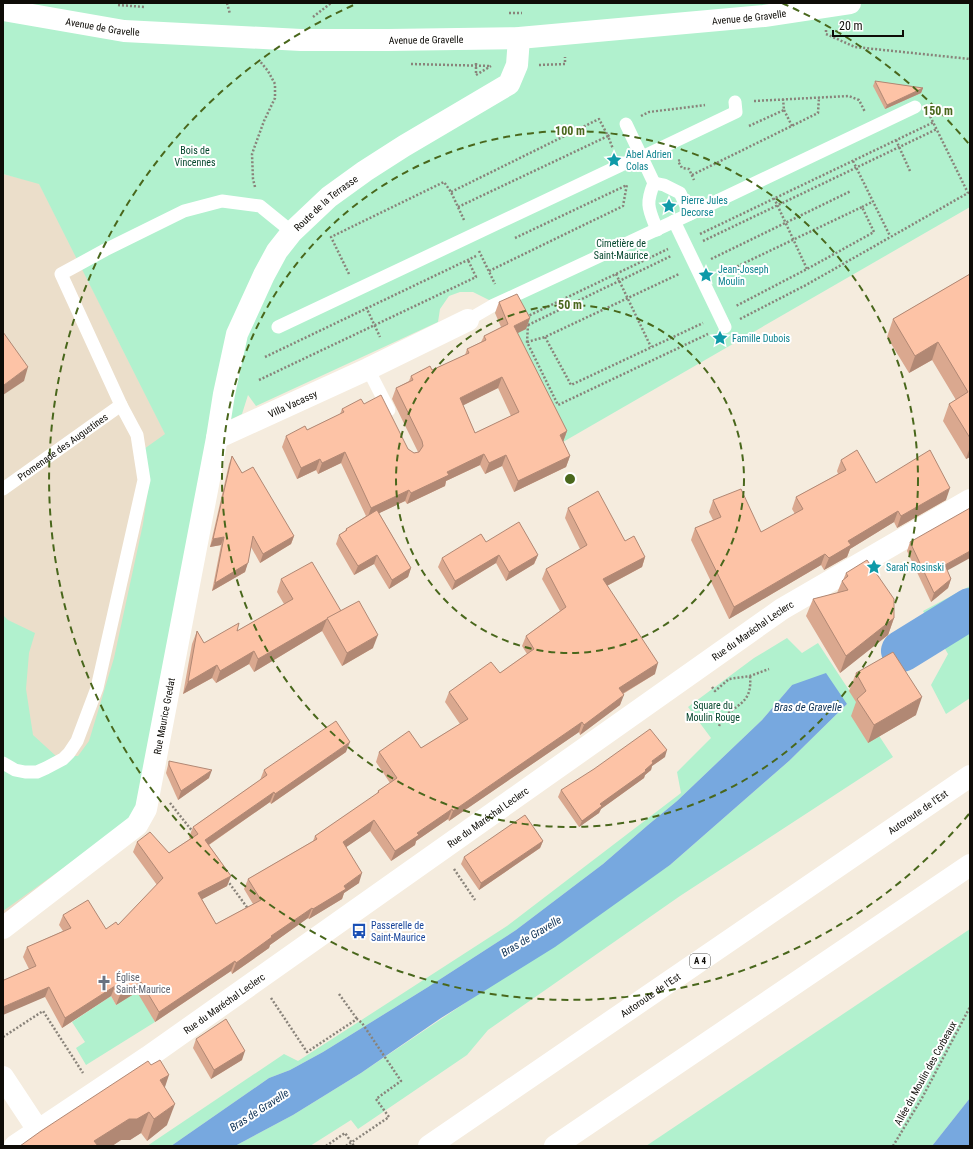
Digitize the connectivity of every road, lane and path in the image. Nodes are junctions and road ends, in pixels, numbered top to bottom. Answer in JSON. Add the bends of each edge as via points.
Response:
{"nodes":[{"id":1,"x":331,"y":3,"type":"edge"},
{"id":2,"x":850,"y":3,"type":"edge"},
{"id":3,"x":793,"y":8,"type":"edge"},
{"id":4,"x":3,"y":10,"type":"edge"},
{"id":5,"x":526,"y":13,"type":"dead end"},
{"id":6,"x":504,"y":14,"type":"dead end"},
{"id":7,"x":318,"y":18,"type":"dead end"},
{"id":8,"x":825,"y":25,"type":"dead end"},
{"id":9,"x":240,"y":38,"type":"junction"},
{"id":10,"x":519,"y":38,"type":"junction"},
{"id":11,"x":564,"y":52,"type":"dead end"},
{"id":12,"x":970,"y":59,"type":"edge"},
{"id":13,"x":476,"y":61,"type":"dead end"},
{"id":14,"x":537,"y":65,"type":"dead end"},
{"id":15,"x":476,"y":75,"type":"dead end"},
{"id":16,"x":819,"y":97,"type":"dead end"},
{"id":17,"x":783,"y":99,"type":"dead end"},
{"id":18,"x":735,"y":102,"type":"dead end"},
{"id":19,"x":915,"y":107,"type":"joint"},
{"id":20,"x":784,"y":110,"type":"junction"},
{"id":21,"x":934,"y":122,"type":"junction"},
{"id":22,"x":626,"y":124,"type":"dead end"},
{"id":23,"x":792,"y":126,"type":"junction"},
{"id":24,"x":749,"y":127,"type":"dead end"},
{"id":25,"x":937,"y":129,"type":"junction"},
{"id":26,"x":896,"y":140,"type":"junction"},
{"id":27,"x":899,"y":147,"type":"junction"},
{"id":28,"x":685,"y":157,"type":"dead end"},
{"id":29,"x":642,"y":158,"type":"junction"},
{"id":30,"x":853,"y":161,"type":"junction"},
{"id":31,"x":621,"y":165,"type":"junction"},
{"id":32,"x":856,"y":168,"type":"junction"},
{"id":33,"x":910,"y":171,"type":"dead end"},
{"id":34,"x":692,"y":175,"type":"junction"},
{"id":35,"x":444,"y":182,"type":"dead end"},
{"id":36,"x":654,"y":183,"type":"junction"},
{"id":37,"x":690,"y":183,"type":"dead end"},
{"id":38,"x":627,"y":185,"type":"junction"},
{"id":39,"x":774,"y":198,"type":"junction"},
{"id":40,"x":872,"y":202,"type":"junction"},
{"id":41,"x":777,"y":205,"type":"junction"},
{"id":42,"x":260,"y":206,"type":"junction"},
{"id":43,"x":458,"y":207,"type":"dead end"},
{"id":44,"x":862,"y":207,"type":"junction"},
{"id":45,"x":690,"y":214,"type":"junction"},
{"id":46,"x":674,"y":222,"type":"junction"},
{"id":47,"x":656,"y":230,"type":"junction"},
{"id":48,"x":292,"y":232,"type":"junction"},
{"id":49,"x":331,"y":236,"type":"dead end"},
{"id":50,"x":890,"y":236,"type":"junction"},
{"id":51,"x":793,"y":240,"type":"junction"},
{"id":52,"x":508,"y":241,"type":"dead end"},
{"id":53,"x":686,"y":245,"type":"junction"},
{"id":54,"x":487,"y":251,"type":"dead end"},
{"id":55,"x":468,"y":260,"type":"junction"},
{"id":56,"x":807,"y":269,"type":"junction"},
{"id":57,"x":488,"y":271,"type":"dead end"},
{"id":58,"x":616,"y":274,"type":"junction"},
{"id":59,"x":717,"y":276,"type":"dead end"},
{"id":60,"x":620,"y":281,"type":"junction"},
{"id":61,"x":468,"y":320,"type":"joint"},
{"id":62,"x":722,"y":321,"type":"junction"},
{"id":63,"x":528,"y":325,"type":"junction"},
{"id":64,"x":278,"y":327,"type":"dead end"},
{"id":65,"x":545,"y":337,"type":"dead end"},
{"id":66,"x":651,"y":347,"type":"junction"},
{"id":67,"x":265,"y":357,"type":"dead end"},
{"id":68,"x":368,"y":369,"type":"junction"},
{"id":69,"x":259,"y":380,"type":"dead end"},
{"id":70,"x":121,"y":405,"type":"junction"},
{"id":71,"x":394,"y":421,"type":"edge"},
{"id":72,"x":217,"y":438,"type":"junction"},
{"id":73,"x":3,"y":489,"type":"edge"},
{"id":74,"x":970,"y":500,"type":"edge"},
{"id":75,"x":769,"y":669,"type":"dead end"},
{"id":76,"x":750,"y":676,"type":"junction"},
{"id":77,"x":715,"y":691,"type":"dead end"},
{"id":78,"x":719,"y":726,"type":"dead end"},
{"id":79,"x":3,"y":763,"type":"edge"},
{"id":80,"x":970,"y":776,"type":"edge"},
{"id":81,"x":150,"y":783,"type":"junction"},
{"id":82,"x":196,"y":836,"type":"edge"},
{"id":83,"x":970,"y":865,"type":"edge"},
{"id":84,"x":455,"y":871,"type":"dead end"},
{"id":85,"x":227,"y":879,"type":"edge"},
{"id":86,"x":475,"y":900,"type":"dead end"},
{"id":87,"x":249,"y":910,"type":"edge"},
{"id":88,"x":3,"y":928,"type":"edge"},
{"id":89,"x":259,"y":980,"type":"junction"},
{"id":90,"x":340,"y":994,"type":"dead end"},
{"id":91,"x":970,"y":1007,"type":"edge"},
{"id":92,"x":357,"y":1019,"type":"junction"},
{"id":93,"x":3,"y":1036,"type":"edge"},
{"id":94,"x":80,"y":1068,"type":"dead end"},
{"id":95,"x":3,"y":1077,"type":"edge"},
{"id":96,"x":38,"y":1130,"type":"junction"},
{"id":97,"x":14,"y":1146,"type":"edge"},
{"id":98,"x":326,"y":1146,"type":"edge"},
{"id":99,"x":346,"y":1146,"type":"edge"},
{"id":100,"x":354,"y":1146,"type":"edge"},
{"id":101,"x":429,"y":1146,"type":"edge"},
{"id":102,"x":555,"y":1146,"type":"edge"},
{"id":103,"x":894,"y":1146,"type":"edge"}],
"edges":[{"from":1,"to":7,"type":"path","via":[[311,18]]},
{"from":2,"to":3,"type":"main road","name":"Avenue de Gravelle"},
{"from":3,"to":10,"type":"main road","name":"Avenue de Gravelle","via":[[764,16]]},
{"from":4,"to":9,"type":"main road","name":"Avenue de Gravelle","via":[[124,32]]},
{"from":5,"to":6,"type":"path"},
{"from":8,"to":12,"type":"path","via":[[826,34],[855,47]]},
{"from":9,"to":10,"type":"main road","name":"Avenue de Gravelle"},
{"from":9,"to":42,"type":"path","via":[[268,71],[275,84],[275,98],[252,154],[253,179]]},
{"from":10,"to":48,"type":"main road","name":"Route de la Terrasse","via":[[517,66],[509,84],[365,171],[329,197]]},
{"from":11,"to":14,"type":"path","via":[[565,64]]},
{"from":13,"to":15,"type":"path"},
{"from":16,"to":23,"type":"path","via":[[818,113]]},
{"from":17,"to":20,"type":"path"},
{"from":18,"to":29,"type":"lane","via":[[736,112]]},
{"from":19,"to":21,"type":"path","via":[[926,109]]},
{"from":19,"to":45,"type":"lane"},
{"from":20,"to":23,"type":"path"},
{"from":20,"to":24,"type":"path"},
{"from":21,"to":25,"type":"path"},
{"from":21,"to":26,"type":"path"},
{"from":22,"to":29,"type":"lane"},
{"from":23,"to":34,"type":"path"},
{"from":25,"to":27,"type":"path"},
{"from":25,"to":50,"type":"path","via":[[968,193]]},
{"from":26,"to":27,"type":"path"},
{"from":26,"to":30,"type":"path"},
{"from":27,"to":32,"type":"path"},
{"from":27,"to":33,"type":"path"},
{"from":28,"to":34,"type":"path","via":[[678,161],[682,168],[689,169]]},
{"from":29,"to":31,"type":"lane"},
{"from":29,"to":36,"type":"lane"},
{"from":30,"to":32,"type":"path"},
{"from":30,"to":39,"type":"path"},
{"from":31,"to":38,"type":"path","via":[[626,169]]},
{"from":31,"to":43,"type":"path","via":[[608,136]]},
{"from":31,"to":64,"type":"lane"},
{"from":32,"to":40,"type":"path"},
{"from":32,"to":41,"type":"path"},
{"from":34,"to":37,"type":"path","via":[[694,180]]},
{"from":35,"to":49,"type":"path"},
{"from":36,"to":45,"type":"lane","via":[[680,193]]},
{"from":36,"to":47,"type":"lane","via":[[649,196],[649,208]]},
{"from":38,"to":52,"type":"path"},
{"from":38,"to":57,"type":"path","via":[[623,206]]},
{"from":39,"to":41,"type":"path"},
{"from":39,"to":53,"type":"path"},
{"from":40,"to":44,"type":"path"},
{"from":40,"to":50,"type":"path"},
{"from":41,"to":51,"type":"path"},
{"from":41,"to":53,"type":"path"},
{"from":42,"to":48,"type":"lane"},
{"from":42,"to":70,"type":"lane","via":[[222,201],[184,211],[61,274]]},
{"from":44,"to":51,"type":"path"},
{"from":44,"to":56,"type":"path","via":[[874,232]]},
{"from":45,"to":46,"type":"lane"},
{"from":46,"to":47,"type":"lane"},
{"from":46,"to":53,"type":"lane"},
{"from":47,"to":61,"type":"lane","via":[[492,306]]},
{"from":48,"to":72,"type":"main road","name":"Route de la Terrasse","via":[[277,251],[237,334]]},
{"from":50,"to":62,"type":"path","via":[[806,285]]},
{"from":51,"to":56,"type":"path"},
{"from":51,"to":59,"type":"path"},
{"from":53,"to":58,"type":"path"},
{"from":53,"to":60,"type":"path"},
{"from":53,"to":62,"type":"lane"},
{"from":54,"to":55,"type":"path"},
{"from":55,"to":67,"type":"path"},
{"from":55,"to":69,"type":"path","via":[[476,277]]},
{"from":56,"to":62,"type":"path"},
{"from":58,"to":60,"type":"path"},
{"from":58,"to":63,"type":"path","via":[[524,318]]},
{"from":60,"to":63,"type":"path"},
{"from":60,"to":66,"type":"path"},
{"from":61,"to":68,"type":"main road","name":"Villa Vacassy"},
{"from":62,"to":63,"type":"path","via":[[558,405],[527,342]]},
{"from":62,"to":66,"type":"path"},
{"from":65,"to":66,"type":"path","via":[[571,385]]},
{"from":68,"to":71,"type":"lane"},
{"from":68,"to":72,"type":"main road","name":"Villa Vacassy"},
{"from":70,"to":73,"type":"lane","name":"Promenade des Augustines"},
{"from":70,"to":79,"type":"lane","via":[[137,435],[144,480],[97,688],[77,741],[63,759],[36,772],[15,770]]},
{"from":72,"to":81,"type":"main road","name":"Rue Maurice Gredat"},
{"from":74,"to":89,"type":"main road","name":"Rue du Maréchal Leclerc","via":[[782,609]]},
{"from":75,"to":76,"type":"path"},
{"from":76,"to":77,"type":"path","via":[[729,679]]},
{"from":76,"to":78,"type":"path","via":[[749,693],[741,705],[725,716]]},
{"from":80,"to":101,"type":"main road","name":"Autoroute de l’Est","number":"A 4"},
{"from":81,"to":82,"type":"path","via":[[175,808]]},
{"from":81,"to":88,"type":"main road","name":"Rue Maurice Gredat","via":[[146,809],[137,825]]},
{"from":83,"to":102,"type":"main road"},
{"from":84,"to":86,"type":"path"},
{"from":85,"to":87,"type":"path"},
{"from":89,"to":92,"type":"path","via":[[307,1052]]},
{"from":89,"to":96,"type":"main road","name":"Rue du Maréchal Leclerc"},
{"from":90,"to":92,"type":"path"},
{"from":91,"to":103,"type":"path","name":"Allée du Moulin des Corbeaux"},
{"from":92,"to":99,"type":"path","via":[[400,1081],[376,1099],[389,1117]]},
{"from":93,"to":94,"type":"path","via":[[44,1011]]},
{"from":95,"to":96,"type":"main road"},
{"from":96,"to":97,"type":"main road","name":"Rue du Maréchal Leclerc"},
{"from":98,"to":100,"type":"path","via":[[345,1133]]}]}
